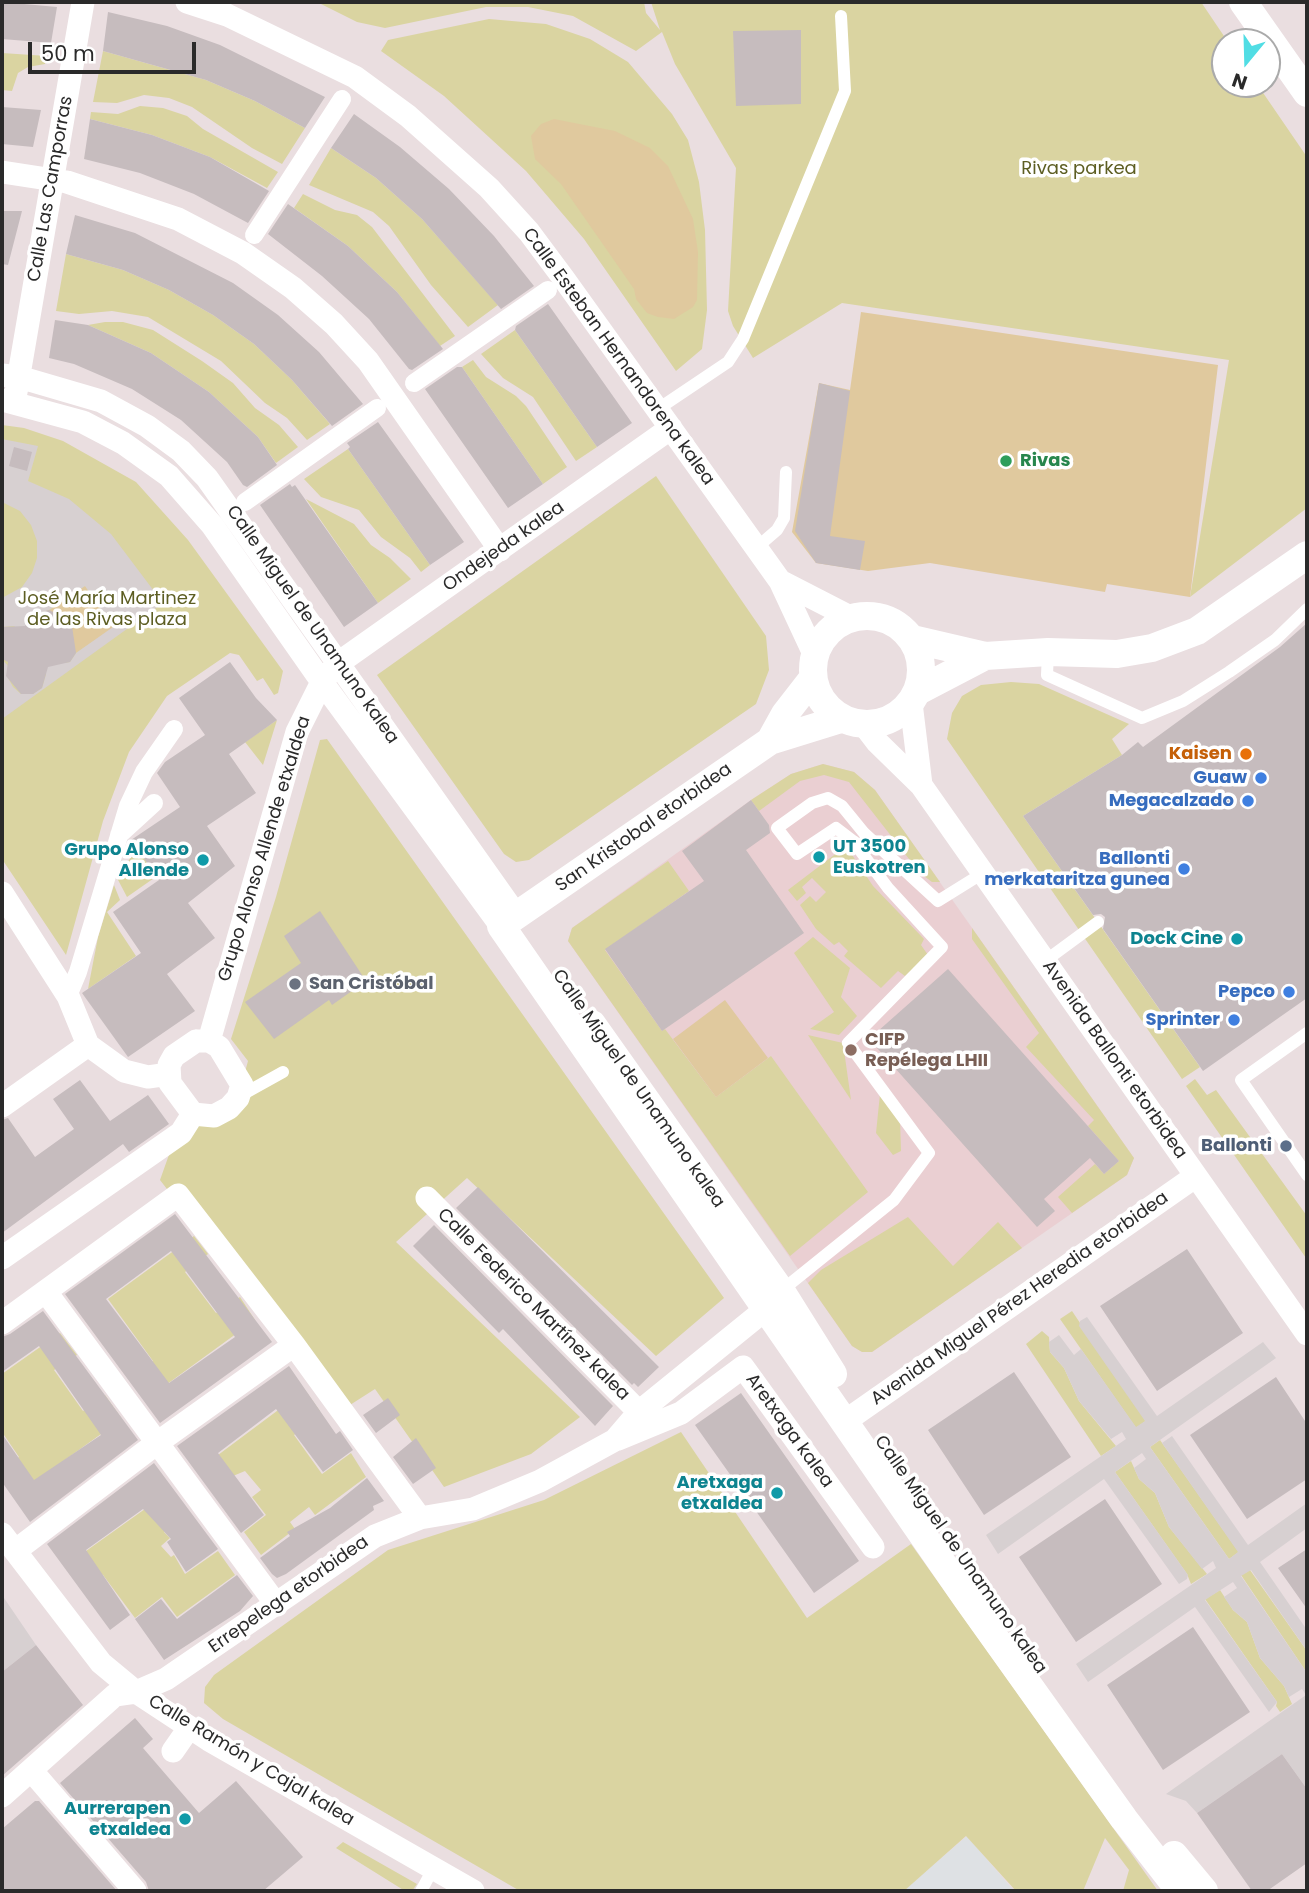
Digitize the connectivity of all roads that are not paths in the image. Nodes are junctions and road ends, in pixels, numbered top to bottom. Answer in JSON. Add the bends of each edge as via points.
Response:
{"nodes":[{"id":1,"x":83,"y":2,"type":"edge"},
{"id":2,"x":187,"y":2,"type":"edge"},
{"id":3,"x":1243,"y":2,"type":"edge"},
{"id":4,"x":841,"y":16,"type":"dead end"},
{"id":5,"x":1307,"y":93,"type":"edge"},
{"id":6,"x":342,"y":99,"type":"dead end"},
{"id":7,"x":2,"y":172,"type":"edge"},
{"id":8,"x":52,"y":180,"type":"junction"},
{"id":9,"x":254,"y":235,"type":"dead end"},
{"id":10,"x":548,"y":290,"type":"dead end"},
{"id":11,"x":10,"y":376,"type":"edge"},
{"id":12,"x":414,"y":383,"type":"dead end"},
{"id":13,"x":8,"y":401,"type":"edge"},
{"id":14,"x":377,"y":408,"type":"dead end"},
{"id":15,"x":664,"y":418,"type":"junction"},
{"id":16,"x":786,"y":472,"type":"dead end"},
{"id":17,"x":245,"y":502,"type":"dead end"},
{"id":18,"x":755,"y":548,"type":"junction"},
{"id":19,"x":500,"y":550,"type":"junction"},
{"id":20,"x":1307,"y":555,"type":"edge"},
{"id":21,"x":780,"y":581,"type":"junction"},
{"id":22,"x":1307,"y":609,"type":"edge"},
{"id":23,"x":852,"y":618,"type":"junction"},
{"id":24,"x":912,"y":639,"type":"junction"},
{"id":25,"x":1048,"y":652,"type":"junction"},
{"id":26,"x":985,"y":656,"type":"junction"},
{"id":27,"x":337,"y":664,"type":"junction"},
{"id":28,"x":814,"y":666,"type":"junction"},
{"id":29,"x":322,"y":682,"type":"junction"},
{"id":30,"x":914,"y":697,"type":"junction"},
{"id":31,"x":853,"y":722,"type":"junction"},
{"id":32,"x":174,"y":729,"type":"dead end"},
{"id":33,"x":770,"y":741,"type":"junction"},
{"id":34,"x":922,"y":785,"type":"junction"},
{"id":35,"x":154,"y":803,"type":"dead end"},
{"id":36,"x":117,"y":837,"type":"junction"},
{"id":37,"x":859,"y":837,"type":"junction"},
{"id":38,"x":983,"y":873,"type":"junction"},
{"id":39,"x":2,"y":893,"type":"edge"},
{"id":40,"x":509,"y":920,"type":"junction"},
{"id":41,"x":1098,"y":922,"type":"dead end"},
{"id":42,"x":1045,"y":961,"type":"junction"},
{"id":43,"x":68,"y":996,"type":"junction"},
{"id":44,"x":1307,"y":1033,"type":"edge"},
{"id":45,"x":209,"y":1041,"type":"junction"},
{"id":46,"x":88,"y":1045,"type":"junction"},
{"id":47,"x":283,"y":1072,"type":"dead end"},
{"id":48,"x":169,"y":1074,"type":"junction"},
{"id":49,"x":238,"y":1098,"type":"junction"},
{"id":50,"x":2,"y":1106,"type":"edge"},
{"id":51,"x":193,"y":1114,"type":"junction"},
{"id":52,"x":1307,"y":1175,"type":"edge"},
{"id":53,"x":1196,"y":1176,"type":"junction"},
{"id":54,"x":427,"y":1198,"type":"dead end"},
{"id":55,"x":2,"y":1258,"type":"edge"},
{"id":56,"x":46,"y":1292,"type":"junction"},
{"id":57,"x":773,"y":1300,"type":"junction"},
{"id":58,"x":2,"y":1323,"type":"edge"},
{"id":59,"x":1307,"y":1335,"type":"edge"},
{"id":60,"x":294,"y":1345,"type":"junction"},
{"id":61,"x":639,"y":1412,"type":"junction"},
{"id":62,"x":852,"y":1417,"type":"junction"},
{"id":63,"x":615,"y":1440,"type":"junction"},
{"id":64,"x":157,"y":1443,"type":"junction"},
{"id":65,"x":420,"y":1518,"type":"junction"},
{"id":66,"x":8,"y":1543,"type":"edge"},
{"id":67,"x":873,"y":1546,"type":"dead end"},
{"id":68,"x":276,"y":1604,"type":"junction"},
{"id":69,"x":136,"y":1692,"type":"junction"},
{"id":70,"x":189,"y":1728,"type":"junction"},
{"id":71,"x":173,"y":1751,"type":"dead end"},
{"id":72,"x":31,"y":1770,"type":"junction"},
{"id":73,"x":2,"y":1796,"type":"edge"},
{"id":74,"x":433,"y":1869,"type":"junction"},
{"id":75,"x":135,"y":1891,"type":"edge"},
{"id":76,"x":421,"y":1891,"type":"edge"},
{"id":77,"x":473,"y":1891,"type":"edge"},
{"id":78,"x":1180,"y":1891,"type":"edge"},
{"id":79,"x":1205,"y":1891,"type":"edge"}],
"edges":[{"from":1,"to":8,"type":"street","name":"Calle Las Camporras"},
{"from":2,"to":15,"type":"street","name":"Calle Esteban Hernandorena kalea","via":[[227,15],[355,77],[456,156],[529,232]]},
{"from":3,"to":5,"type":"street"},
{"from":4,"to":15,"type":"lane","via":[[845,91],[743,339],[728,362]]},
{"from":6,"to":9,"type":"street"},
{"from":7,"to":8,"type":"street"},
{"from":8,"to":11,"type":"street","name":"Calle Las Camporras"},
{"from":8,"to":19,"type":"street","via":[[111,194],[178,219],[243,253],[293,288],[368,361]]},
{"from":10,"to":12,"type":"street"},
{"from":11,"to":13,"type":"street","name":"Calle Las Camporras"},
{"from":11,"to":27,"type":"street","name":"Calle Miguel de Unamuno kalea","via":[[101,401],[181,451],[232,511]]},
{"from":13,"to":29,"type":"street","name":"Calle Miguel de Unamuno kalea","via":[[83,422],[145,456],[169,476],[211,525]]},
{"from":14,"to":17,"type":"street"},
{"from":15,"to":18,"type":"street","name":"Calle Esteban Hernandorena kalea"},
{"from":15,"to":19,"type":"street","name":"Ondejeda kalea"},
{"from":16,"to":18,"type":"lane","via":[[784,518]]},
{"from":18,"to":21,"type":"street","name":"Calle Esteban Hernandorena kalea"},
{"from":19,"to":27,"type":"street","name":"Ondejeda kalea"},
{"from":20,"to":25,"type":"street","via":[[1220,616],[1167,644],[1117,654]]},
{"from":21,"to":23,"type":"street"},
{"from":21,"to":28,"type":"street"},
{"from":22,"to":25,"type":"lane","via":[[1275,640],[1229,672],[1183,701],[1142,718],[1046,675]]},
{"from":23,"to":24,"type":"street","via":[[885,619]]},
{"from":23,"to":28,"type":"street","via":[[822,638]]},
{"from":24,"to":26,"type":"street"},
{"from":24,"to":30,"type":"street","via":[[922,664]]},
{"from":25,"to":26,"type":"street"},
{"from":26,"to":30,"type":"street"},
{"from":27,"to":29,"type":"street","name":"Grupo Alonso Allende etxaldea"},
{"from":27,"to":40,"type":"street","name":"Calle Miguel de Unamuno kalea"},
{"from":28,"to":31,"type":"street","via":[[818,694],[827,708]]},
{"from":28,"to":33,"type":"street","name":"San Kristobal etorbidea"},
{"from":29,"to":40,"type":"street","name":"Calle Miguel de Unamuno kalea"},
{"from":29,"to":45,"type":"street","name":"Grupo Alonso Allende etxaldea","via":[[297,732]]},
{"from":30,"to":31,"type":"street","via":[[898,716],[882,723]]},
{"from":30,"to":34,"type":"street","name":"Avenida Ballonti etorbidea"},
{"from":31,"to":33,"type":"street","name":"San Kristobal etorbidea"},
{"from":31,"to":34,"type":"street","name":"Avenida Ballonti etorbidea"},
{"from":32,"to":36,"type":"street","via":[[144,772]]},
{"from":33,"to":40,"type":"street","name":"San Kristobal etorbidea"},
{"from":34,"to":38,"type":"street","name":"Avenida Ballonti etorbidea"},
{"from":35,"to":36,"type":"street"},
{"from":36,"to":43,"type":"street"},
{"from":37,"to":37,"type":"lane","via":[[842,806],[828,798],[777,828],[797,854],[836,828]]},
{"from":37,"to":38,"type":"lane","via":[[938,901]]},
{"from":37,"to":57,"type":"lane","via":[[888,888],[942,947],[848,1043],[929,1153],[894,1200]]},
{"from":38,"to":42,"type":"street","name":"Avenida Ballonti etorbidea"},
{"from":39,"to":43,"type":"street"},
{"from":40,"to":57,"type":"street","name":"Calle Miguel de Unamuno kalea"},
{"from":41,"to":42,"type":"lane"},
{"from":42,"to":53,"type":"street","name":"Avenida Ballonti etorbidea"},
{"from":43,"to":46,"type":"street"},
{"from":44,"to":52,"type":"lane","via":[[1241,1080]]},
{"from":45,"to":48,"type":"street","via":[[196,1041],[184,1048],[169,1065]]},
{"from":45,"to":49,"type":"street","via":[[219,1047],[238,1075],[242,1085]]},
{"from":46,"to":48,"type":"street","via":[[124,1070],[148,1077]]},
{"from":46,"to":50,"type":"street"},
{"from":47,"to":49,"type":"lane"},
{"from":48,"to":51,"type":"street","via":[[174,1091]]},
{"from":49,"to":51,"type":"street","via":[[214,1116]]},
{"from":51,"to":55,"type":"street","via":[[181,1133]]},
{"from":53,"to":59,"type":"street","name":"Avenida Ballonti etorbidea"},
{"from":53,"to":62,"type":"street","name":"Avenida Miguel Pérez Heredia etorbidea"},
{"from":54,"to":61,"type":"street","name":"Calle Federico Martínez kalea"},
{"from":56,"to":58,"type":"street"},
{"from":56,"to":60,"type":"street","via":[[178,1195]]},
{"from":56,"to":64,"type":"street"},
{"from":57,"to":61,"type":"street","name":"Errepelega etorbidea"},
{"from":57,"to":62,"type":"street","name":"Calle Miguel de Unamuno kalea"},
{"from":60,"to":64,"type":"street"},
{"from":60,"to":65,"type":"street"},
{"from":61,"to":63,"type":"street","name":"Errepelega etorbidea"},
{"from":62,"to":78,"type":"street","name":"Calle Miguel de Unamuno kalea","via":[[1124,1819]]},
{"from":62,"to":79,"type":"street","name":"Calle Miguel de Unamuno kalea"},
{"from":63,"to":65,"type":"street","name":"Errepelega etorbidea","via":[[540,1481],[473,1508]]},
{"from":63,"to":67,"type":"street","name":"Aretxaga kalea","via":[[681,1413],[743,1367]]},
{"from":64,"to":66,"type":"street"},
{"from":64,"to":68,"type":"street"},
{"from":65,"to":68,"type":"street","name":"Errepelega etorbidea","via":[[375,1535]]},
{"from":66,"to":69,"type":"street","name":"Calle Ramón y Cajal kalea","via":[[100,1663]]},
{"from":68,"to":69,"type":"street","name":"Errepelega etorbidea","via":[[166,1679]]},
{"from":69,"to":70,"type":"street","name":"Calle Ramón y Cajal kalea"},
{"from":69,"to":72,"type":"street","name":"Errepelega etorbidea","via":[[115,1695]]},
{"from":70,"to":71,"type":"street"},
{"from":70,"to":74,"type":"street","name":"Calle Ramón y Cajal kalea"},
{"from":72,"to":73,"type":"street","name":"Errepelega etorbidea"},
{"from":72,"to":75,"type":"street"},
{"from":74,"to":76,"type":"lane"},
{"from":74,"to":77,"type":"street","name":"Calle Ramón y Cajal kalea"}]}
